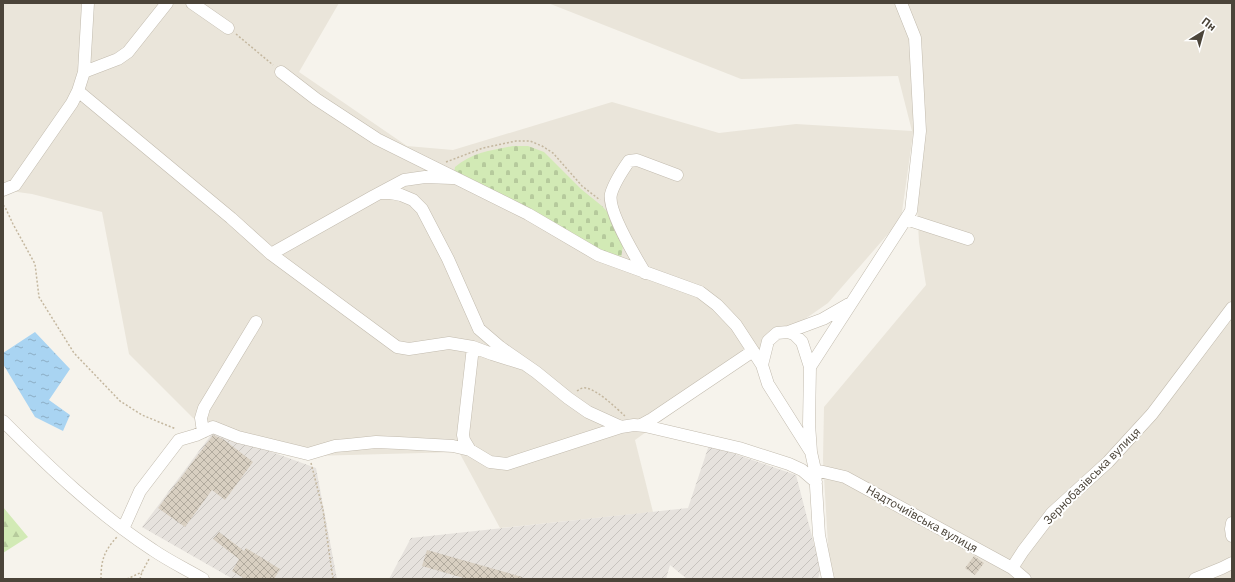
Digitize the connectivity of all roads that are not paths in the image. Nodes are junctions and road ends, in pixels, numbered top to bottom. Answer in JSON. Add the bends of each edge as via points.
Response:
{"nodes":[{"id":1,"x":88,"y":3,"type":"edge"},
{"id":2,"x":167,"y":3,"type":"edge"},
{"id":3,"x":192,"y":3,"type":"edge"},
{"id":4,"x":902,"y":3,"type":"edge"},
{"id":5,"x":228,"y":28,"type":"road end"},
{"id":6,"x":84,"y":72,"type":"junction"},
{"id":7,"x":281,"y":72,"type":"road end"},
{"id":8,"x":78,"y":91,"type":"junction"},
{"id":9,"x":677,"y":175,"type":"dead end"},
{"id":10,"x":456,"y":178,"type":"junction"},
{"id":11,"x":3,"y":190,"type":"edge"},
{"id":12,"x":380,"y":193,"type":"junction"},
{"id":13,"x":906,"y":219,"type":"junction"},
{"id":14,"x":968,"y":239,"type":"dead end"},
{"id":15,"x":271,"y":254,"type":"junction"},
{"id":16,"x":644,"y":273,"type":"junction"},
{"id":17,"x":853,"y":301,"type":"junction"},
{"id":18,"x":1232,"y":308,"type":"edge"},
{"id":19,"x":256,"y":322,"type":"dead end"},
{"id":20,"x":788,"y":332,"type":"junction"},
{"id":21,"x":473,"y":347,"type":"junction"},
{"id":22,"x":753,"y":351,"type":"junction"},
{"id":23,"x":524,"y":364,"type":"junction"},
{"id":24,"x":762,"y":366,"type":"junction"},
{"id":25,"x":810,"y":367,"type":"junction"},
{"id":26,"x":3,"y":421,"type":"edge"},
{"id":27,"x":624,"y":422,"type":"junction"},
{"id":28,"x":641,"y":425,"type":"junction"},
{"id":29,"x":203,"y":432,"type":"junction"},
{"id":30,"x":470,"y":450,"type":"junction"},
{"id":31,"x":811,"y":452,"type":"junction"},
{"id":32,"x":816,"y":476,"type":"junction"},
{"id":33,"x":1232,"y":523,"type":"edge"},
{"id":34,"x":123,"y":529,"type":"junction"},
{"id":35,"x":1232,"y":536,"type":"edge"},
{"id":36,"x":1232,"y":563,"type":"edge"},
{"id":37,"x":1012,"y":568,"type":"junction"},
{"id":38,"x":203,"y":579,"type":"edge"},
{"id":39,"x":828,"y":579,"type":"edge"},
{"id":40,"x":1025,"y":579,"type":"edge"},
{"id":41,"x":1195,"y":579,"type":"edge"}],
"edges":[{"from":1,"to":6,"type":"street"},
{"from":2,"to":6,"type":"street","via":[[128,52],[118,59]]},
{"from":3,"to":5,"type":"street"},
{"from":4,"to":13,"type":"street","via":[[916,38],[920,130],[911,211]]},
{"from":6,"to":8,"type":"street"},
{"from":7,"to":10,"type":"street","via":[[316,99],[377,139]]},
{"from":8,"to":11,"type":"street","via":[[15,185]]},
{"from":8,"to":15,"type":"street"},
{"from":9,"to":16,"type":"street","via":[[637,160],[629,161],[611,195],[612,206],[626,241]]},
{"from":10,"to":12,"type":"street","via":[[425,177],[404,180]]},
{"from":10,"to":16,"type":"street","via":[[528,214],[598,256]]},
{"from":12,"to":15,"type":"street"},
{"from":12,"to":23,"type":"street","via":[[401,195],[422,209],[448,259],[479,329]]},
{"from":13,"to":14,"type":"street"},
{"from":13,"to":17,"type":"street"},
{"from":15,"to":21,"type":"street","via":[[397,347],[408,349],[449,343]]},
{"from":16,"to":22,"type":"street","via":[[700,292],[736,325]]},
{"from":17,"to":20,"type":"street","via":[[823,319]]},
{"from":17,"to":25,"type":"street"},
{"from":18,"to":37,"type":"street","name":"Зернобазівська вулиця","via":[[1152,414],[1108,462],[1052,513]]},
{"from":19,"to":29,"type":"street","via":[[204,408],[201,418]]},
{"from":20,"to":24,"type":"street","via":[[777,333],[768,341]]},
{"from":20,"to":25,"type":"street","via":[[802,342]]},
{"from":21,"to":23,"type":"street"},
{"from":21,"to":30,"type":"street","via":[[463,435]]},
{"from":22,"to":24,"type":"street"},
{"from":22,"to":28,"type":"street"},
{"from":23,"to":27,"type":"street","via":[[588,412]]},
{"from":24,"to":31,"type":"street","via":[[768,384]]},
{"from":25,"to":31,"type":"street"},
{"from":26,"to":34,"type":"street","via":[[71,487]]},
{"from":27,"to":28,"type":"street"},
{"from":27,"to":30,"type":"street","via":[[514,463],[490,462]]},
{"from":28,"to":32,"type":"street","via":[[739,448],[789,464]]},
{"from":29,"to":30,"type":"street","via":[[214,427],[238,436],[308,454],[335,446],[376,442],[453,446]]},
{"from":29,"to":34,"type":"street","via":[[179,440],[140,491]]},
{"from":31,"to":32,"type":"street"},
{"from":32,"to":37,"type":"street","name":"Надточиївська вулиця","via":[[845,477]]},
{"from":32,"to":39,"type":"street","via":[[819,535]]},
{"from":33,"to":35,"type":"street"},
{"from":34,"to":38,"type":"street","via":[[154,551]]},
{"from":36,"to":41,"type":"street"},
{"from":37,"to":40,"type":"street","name":"Надточиївська вулиця"}]}
